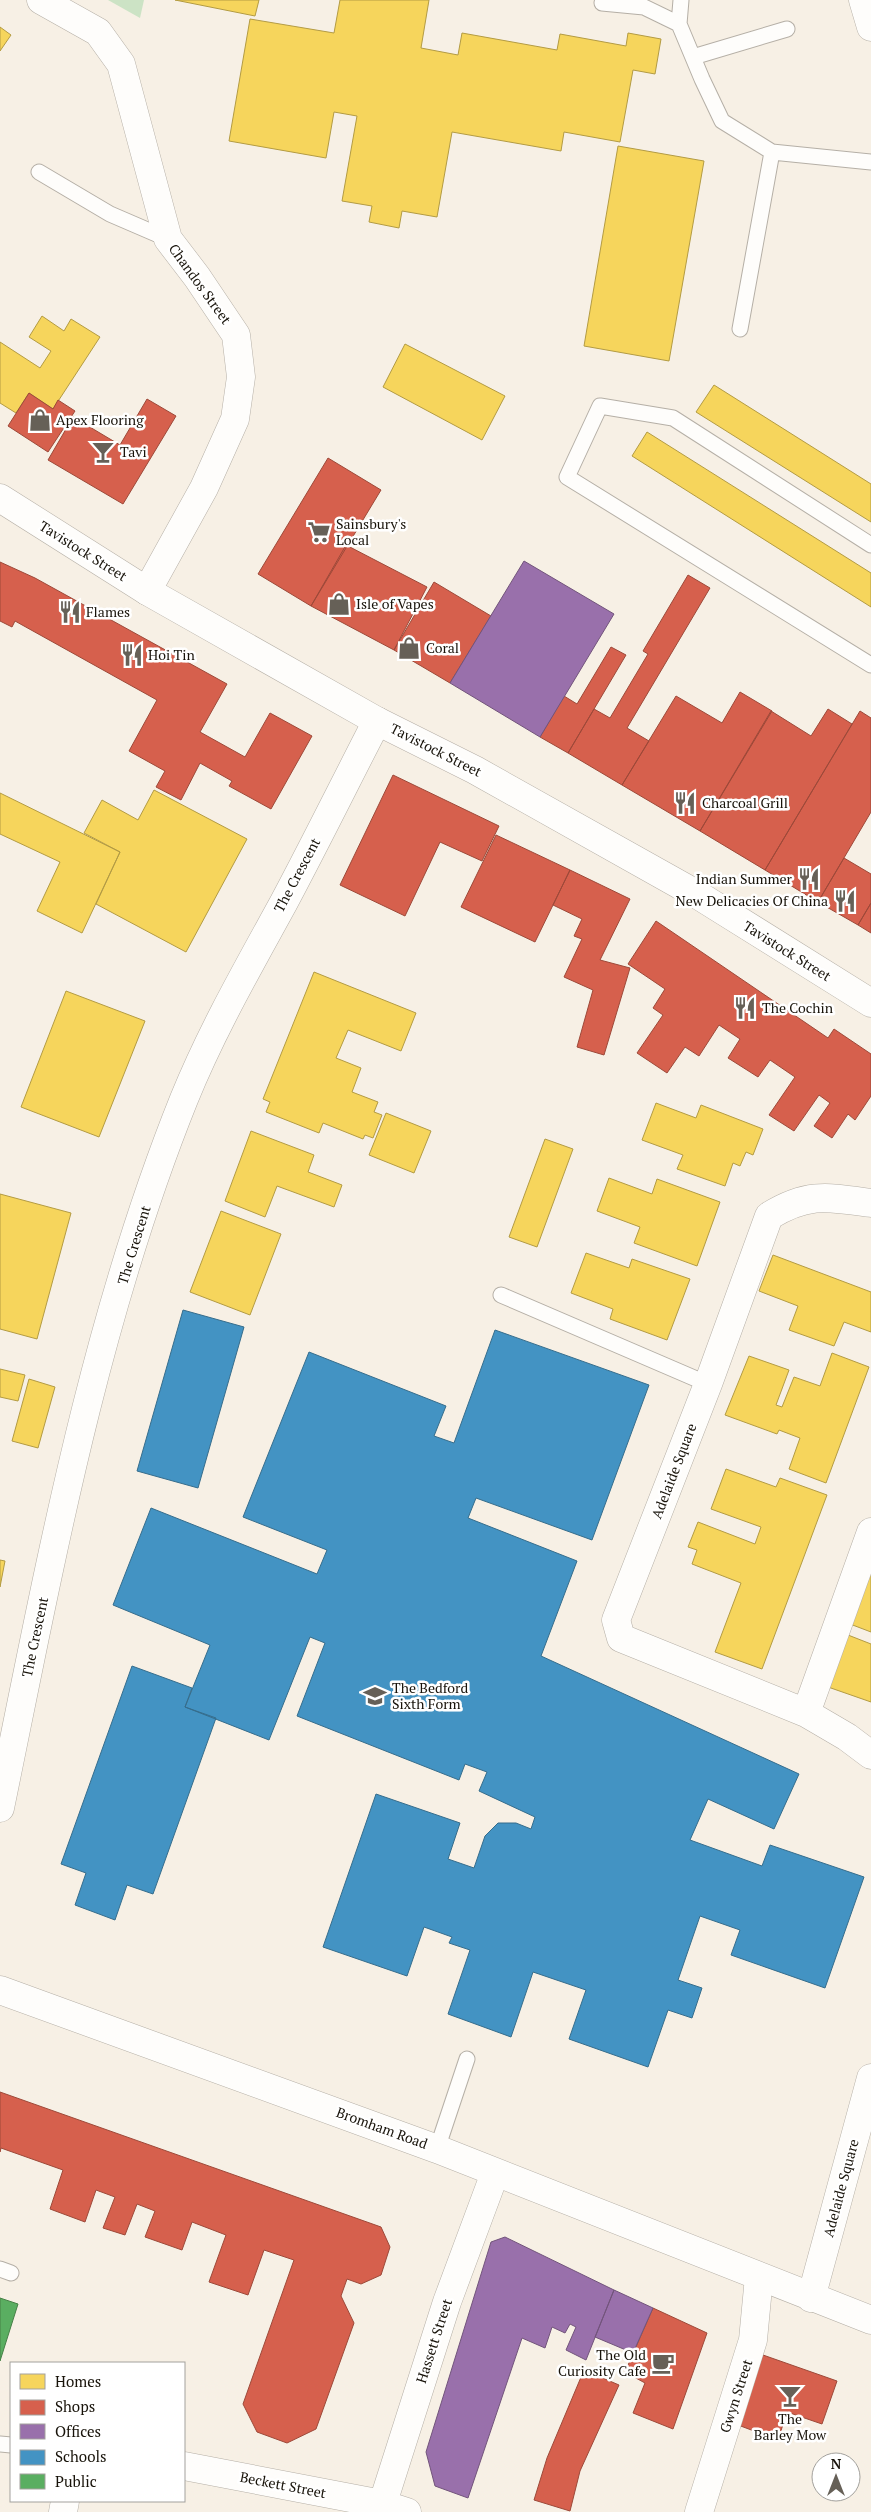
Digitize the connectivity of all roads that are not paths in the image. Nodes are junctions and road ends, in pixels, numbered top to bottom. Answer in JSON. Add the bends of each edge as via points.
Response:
{"nodes":[{"id":1,"x":40,"y":0,"type":"edge"},
{"id":2,"x":681,"y":0,"type":"edge"},
{"id":3,"x":863,"y":0,"type":"edge"},
{"id":4,"x":602,"y":3,"type":"dead end"},
{"id":5,"x":680,"y":24,"type":"junction"},
{"id":6,"x":871,"y":27,"type":"edge"},
{"id":7,"x":787,"y":29,"type":"dead end"},
{"id":8,"x":693,"y":57,"type":"junction"},
{"id":9,"x":772,"y":152,"type":"junction"},
{"id":10,"x":871,"y":162,"type":"edge"},
{"id":11,"x":39,"y":172,"type":"dead end"},
{"id":12,"x":168,"y":239,"type":"junction"},
{"id":13,"x":740,"y":329,"type":"dead end"},
{"id":14,"x":0,"y":498,"type":"edge"},
{"id":15,"x":871,"y":545,"type":"edge"},
{"id":16,"x":147,"y":592,"type":"junction"},
{"id":17,"x":871,"y":665,"type":"edge"},
{"id":18,"x":377,"y":721,"type":"junction"},
{"id":19,"x":871,"y":1003,"type":"edge"},
{"id":20,"x":871,"y":1203,"type":"edge"},
{"id":21,"x":501,"y":1295,"type":"dead end"},
{"id":22,"x":708,"y":1384,"type":"junction"},
{"id":23,"x":871,"y":1532,"type":"edge"},
{"id":24,"x":806,"y":1713,"type":"junction"},
{"id":25,"x":871,"y":1755,"type":"edge"},
{"id":26,"x":0,"y":1808,"type":"edge"},
{"id":27,"x":0,"y":1990,"type":"edge"},
{"id":28,"x":467,"y":2059,"type":"dead end"},
{"id":29,"x":871,"y":2078,"type":"edge"},
{"id":30,"x":437,"y":2149,"type":"junction"},
{"id":31,"x":495,"y":2173,"type":"junction"},
{"id":32,"x":759,"y":2277,"type":"junction"},
{"id":33,"x":811,"y":2298,"type":"junction"},
{"id":34,"x":871,"y":2320,"type":"edge"},
{"id":35,"x":185,"y":2466,"type":"edge"},
{"id":36,"x":390,"y":2509,"type":"edge"},
{"id":37,"x":699,"y":2512,"type":"edge"}],
"edges":[{"from":1,"to":12,"type":"street","name":"Chandos Street","via":[[98,32],[121,64]]},
{"from":2,"to":5,"type":"lane"},
{"from":3,"to":6,"type":"street"},
{"from":4,"to":5,"type":"lane","via":[[644,6]]},
{"from":5,"to":8,"type":"lane"},
{"from":7,"to":8,"type":"lane"},
{"from":8,"to":9,"type":"lane","via":[[722,121]]},
{"from":9,"to":10,"type":"lane"},
{"from":9,"to":13,"type":"lane"},
{"from":11,"to":12,"type":"lane","via":[[110,214]]},
{"from":12,"to":16,"type":"street","name":"Chandos Street","via":[[236,334],[241,377],[235,419],[204,488]]},
{"from":14,"to":16,"type":"street","name":"Tavistock Street"},
{"from":15,"to":17,"type":"lane","via":[[673,418],[600,406],[567,477]]},
{"from":16,"to":18,"type":"street","name":"Tavistock Street"},
{"from":18,"to":19,"type":"street","name":"Tavistock Street","via":[[475,770],[689,890]]},
{"from":18,"to":26,"type":"street","name":"The Crescent","via":[[221,1016],[154,1180],[91,1388]]},
{"from":20,"to":22,"type":"street","name":"Adelaide Square","via":[[825,1196],[787,1204],[769,1216]]},
{"from":21,"to":22,"type":"lane"},
{"from":22,"to":24,"type":"street","name":"Adelaide Square","via":[[616,1620],[621,1638]]},
{"from":23,"to":24,"type":"street"},
{"from":24,"to":25,"type":"street","name":"Adelaide Square"},
{"from":27,"to":30,"type":"street","name":"Bromham Road"},
{"from":28,"to":30,"type":"lane"},
{"from":29,"to":33,"type":"street","name":"Adelaide Square"},
{"from":30,"to":31,"type":"street","name":"Bromham Road"},
{"from":31,"to":32,"type":"street","name":"Bromham Road"},
{"from":31,"to":36,"type":"street","name":"Hassett Street","via":[[447,2302]]},
{"from":32,"to":33,"type":"street","name":"Bromham Road"},
{"from":32,"to":37,"type":"street","name":"Gwyn Street","via":[[753,2340]]},
{"from":33,"to":34,"type":"street","name":"Bromham Road"},
{"from":35,"to":36,"type":"street","name":"Beckett Street"}]}
